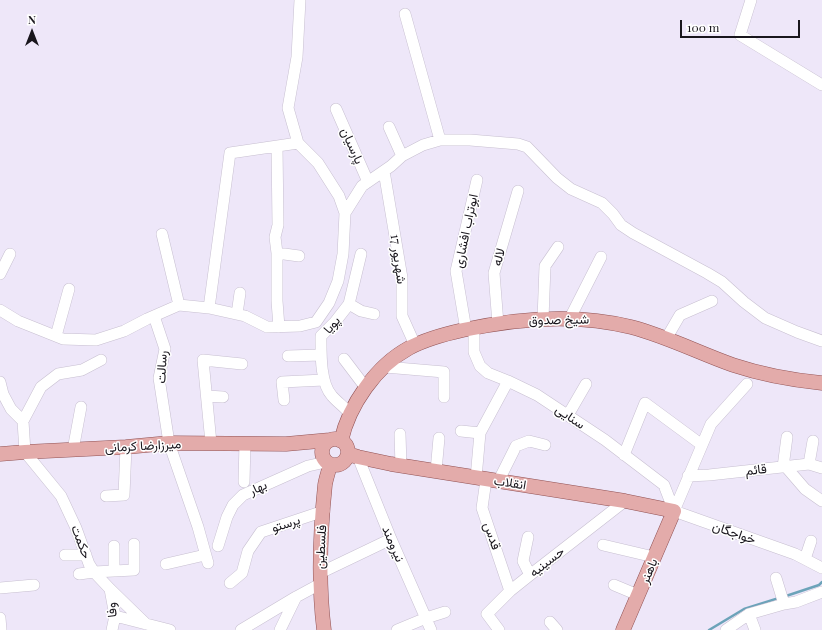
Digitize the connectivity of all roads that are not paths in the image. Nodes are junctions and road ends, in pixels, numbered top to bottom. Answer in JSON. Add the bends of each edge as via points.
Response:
{"nodes":[{"id":1,"x":300,"y":0,"type":"edge"},
{"id":2,"x":751,"y":0,"type":"edge"},
{"id":3,"x":405,"y":14,"type":"dead end"},
{"id":4,"x":822,"y":85,"type":"edge"},
{"id":5,"x":336,"y":109,"type":"dead end"},
{"id":6,"x":389,"y":127,"type":"dead end"},
{"id":7,"x":440,"y":140,"type":"junction"},
{"id":8,"x":298,"y":143,"type":"junction"},
{"id":9,"x":277,"y":146,"type":"junction"},
{"id":10,"x":402,"y":156,"type":"junction"},
{"id":11,"x":384,"y":171,"type":"junction"},
{"id":12,"x":477,"y":180,"type":"dead end"},
{"id":13,"x":368,"y":182,"type":"junction"},
{"id":14,"x":518,"y":191,"type":"dead end"},
{"id":15,"x":345,"y":213,"type":"junction"},
{"id":16,"x":162,"y":234,"type":"dead end"},
{"id":17,"x":558,"y":247,"type":"dead end"},
{"id":18,"x":277,"y":253,"type":"junction"},
{"id":19,"x":10,"y":254,"type":"dead end"},
{"id":20,"x":361,"y":254,"type":"dead end"},
{"id":21,"x":299,"y":256,"type":"dead end"},
{"id":22,"x":601,"y":257,"type":"dead end"},
{"id":23,"x":0,"y":274,"type":"edge"},
{"id":24,"x":69,"y":289,"type":"dead end"},
{"id":25,"x":240,"y":293,"type":"dead end"},
{"id":26,"x":712,"y":301,"type":"dead end"},
{"id":27,"x":349,"y":304,"type":"junction"},
{"id":28,"x":178,"y":305,"type":"junction"},
{"id":29,"x":209,"y":308,"type":"junction"},
{"id":30,"x":0,"y":310,"type":"edge"},
{"id":31,"x":237,"y":314,"type":"junction"},
{"id":32,"x":374,"y":314,"type":"dead end"},
{"id":33,"x":154,"y":316,"type":"junction"},
{"id":34,"x":570,"y":318,"type":"junction"},
{"id":35,"x":543,"y":319,"type":"junction"},
{"id":36,"x":498,"y":324,"type":"junction"},
{"id":37,"x":279,"y":327,"type":"junction"},
{"id":38,"x":470,"y":329,"type":"junction"},
{"id":39,"x":56,"y":336,"type":"junction"},
{"id":40,"x":666,"y":339,"type":"junction"},
{"id":41,"x":822,"y":341,"type":"edge"},
{"id":42,"x":415,"y":345,"type":"junction"},
{"id":43,"x":321,"y":355,"type":"junction"},
{"id":44,"x":288,"y":356,"type":"dead end"},
{"id":45,"x":344,"y":359,"type":"dead end"},
{"id":46,"x":101,"y":360,"type":"dead end"},
{"id":47,"x":242,"y":364,"type":"dead end"},
{"id":48,"x":385,"y":367,"type":"junction"},
{"id":49,"x":324,"y":380,"type":"junction"},
{"id":50,"x":508,"y":381,"type":"junction"},
{"id":51,"x":0,"y":382,"type":"edge"},
{"id":52,"x":822,"y":383,"type":"edge"},
{"id":53,"x":586,"y":384,"type":"dead end"},
{"id":54,"x":747,"y":384,"type":"dead end"},
{"id":55,"x":366,"y":388,"type":"junction"},
{"id":56,"x":207,"y":396,"type":"junction"},
{"id":57,"x":444,"y":396,"type":"dead end"},
{"id":58,"x":223,"y":398,"type":"dead end"},
{"id":59,"x":284,"y":400,"type":"dead end"},
{"id":60,"x":81,"y":407,"type":"dead end"},
{"id":61,"x":350,"y":414,"type":"junction"},
{"id":62,"x":568,"y":415,"type":"junction"},
{"id":63,"x":23,"y":421,"type":"junction"},
{"id":64,"x":461,"y":431,"type":"dead end"},
{"id":65,"x":480,"y":433,"type":"junction"},
{"id":66,"x":400,"y":434,"type":"dead end"},
{"id":67,"x":787,"y":437,"type":"dead end"},
{"id":68,"x":439,"y":438,"type":"dead end"},
{"id":69,"x":813,"y":441,"type":"dead end"},
{"id":70,"x":211,"y":443,"type":"junction"},
{"id":71,"x":245,"y":443,"type":"junction"},
{"id":72,"x":169,"y":444,"type":"junction"},
{"id":73,"x":286,"y":444,"type":"junction"},
{"id":74,"x":545,"y":444,"type":"dead end"},
{"id":75,"x":702,"y":445,"type":"junction"},
{"id":76,"x":126,"y":447,"type":"junction"},
{"id":77,"x":344,"y":448,"type":"junction"},
{"id":78,"x":73,"y":450,"type":"junction"},
{"id":79,"x":25,"y":452,"type":"junction"},
{"id":80,"x":0,"y":454,"type":"edge"},
{"id":81,"x":624,"y":455,"type":"junction"},
{"id":82,"x":326,"y":460,"type":"junction"},
{"id":83,"x":809,"y":464,"type":"junction"},
{"id":84,"x":401,"y":466,"type":"junction"},
{"id":85,"x":785,"y":467,"type":"junction"},
{"id":86,"x":822,"y":468,"type":"edge"},
{"id":87,"x":436,"y":472,"type":"junction"},
{"id":88,"x":688,"y":476,"type":"junction"},
{"id":89,"x":487,"y":480,"type":"junction"},
{"id":90,"x":244,"y":482,"type":"dead end"},
{"id":91,"x":106,"y":496,"type":"dead end"},
{"id":92,"x":625,"y":501,"type":"junction"},
{"id":93,"x":822,"y":501,"type":"edge"},
{"id":94,"x":324,"y":511,"type":"junction"},
{"id":95,"x":674,"y":511,"type":"junction"},
{"id":96,"x":528,"y":537,"type":"dead end"},
{"id":97,"x":391,"y":539,"type":"junction"},
{"id":98,"x":811,"y":540,"type":"dead end"},
{"id":99,"x":134,"y":544,"type":"dead end"},
{"id":100,"x":603,"y":545,"type":"dead end"},
{"id":101,"x":114,"y":546,"type":"dead end"},
{"id":102,"x":218,"y":546,"type":"dead end"},
{"id":103,"x":65,"y":555,"type":"dead end"},
{"id":104,"x":86,"y":555,"type":"junction"},
{"id":105,"x":800,"y":556,"type":"junction"},
{"id":106,"x":654,"y":557,"type":"junction"},
{"id":107,"x":166,"y":564,"type":"dead end"},
{"id":108,"x":822,"y":568,"type":"edge"},
{"id":109,"x":114,"y":571,"type":"junction"},
{"id":110,"x":94,"y":572,"type":"junction"},
{"id":111,"x":79,"y":574,"type":"dead end"},
{"id":112,"x":530,"y":575,"type":"junction"},
{"id":113,"x":776,"y":578,"type":"dead end"},
{"id":114,"x":320,"y":579,"type":"junction"},
{"id":115,"x":230,"y":583,"type":"dead end"},
{"id":116,"x":34,"y":585,"type":"dead end"},
{"id":117,"x":614,"y":585,"type":"dead end"},
{"id":118,"x":0,"y":588,"type":"edge"},
{"id":119,"x":110,"y":589,"type":"junction"},
{"id":120,"x":510,"y":591,"type":"junction"},
{"id":121,"x":822,"y":593,"type":"edge"},
{"id":122,"x":638,"y":595,"type":"junction"},
{"id":123,"x":296,"y":597,"type":"junction"},
{"id":124,"x":784,"y":604,"type":"junction"},
{"id":125,"x":444,"y":612,"type":"dead end"},
{"id":126,"x":749,"y":614,"type":"junction"},
{"id":127,"x":115,"y":616,"type":"junction"},
{"id":128,"x":0,"y":618,"type":"edge"},
{"id":129,"x":426,"y":618,"type":"junction"},
{"id":130,"x":146,"y":624,"type":"junction"},
{"id":131,"x":1,"y":630,"type":"edge"},
{"id":132,"x":111,"y":630,"type":"edge"},
{"id":133,"x":170,"y":630,"type":"edge"},
{"id":134,"x":241,"y":630,"type":"edge"},
{"id":135,"x":280,"y":630,"type":"edge"},
{"id":136,"x":324,"y":630,"type":"edge"},
{"id":137,"x":397,"y":630,"type":"edge"},
{"id":138,"x":431,"y":630,"type":"edge"},
{"id":139,"x":499,"y":630,"type":"edge"},
{"id":140,"x":622,"y":630,"type":"edge"},
{"id":141,"x":726,"y":630,"type":"edge"},
{"id":142,"x":755,"y":630,"type":"edge"}],
"edges":[{"from":1,"to":8,"type":"street","via":[[297,56],[288,108]]},
{"from":2,"to":4,"type":"street","via":[[740,35]]},
{"from":3,"to":7,"type":"street"},
{"from":5,"to":13,"type":"street","name":"پارسیان"},
{"from":6,"to":10,"type":"street"},
{"from":7,"to":10,"type":"street"},
{"from":7,"to":41,"type":"street","via":[[470,140],[527,147],[557,178],[571,189],[602,203],[621,225],[633,233],[722,282],[765,318]]},
{"from":8,"to":9,"type":"street"},
{"from":8,"to":15,"type":"street","via":[[318,163],[339,196]]},
{"from":9,"to":18,"type":"street"},
{"from":9,"to":29,"type":"street","via":[[230,153]]},
{"from":10,"to":11,"type":"street"},
{"from":11,"to":13,"type":"street"},
{"from":11,"to":42,"type":"street","name":"17 شهریور","via":[[402,278],[402,316]]},
{"from":12,"to":38,"type":"street","name":"ابوتراب افشاری","via":[[456,271]]},
{"from":13,"to":15,"type":"street","via":[[362,186]]},
{"from":14,"to":36,"type":"street","name":"لاله","via":[[494,273]]},
{"from":15,"to":37,"type":"street","via":[[343,254],[338,280],[329,303],[316,322]]},
{"from":16,"to":28,"type":"street"},
{"from":17,"to":35,"type":"street","via":[[545,266]]},
{"from":18,"to":21,"type":"street"},
{"from":18,"to":37,"type":"street"},
{"from":19,"to":23,"type":"street"},
{"from":20,"to":27,"type":"street","name":"پویا"},
{"from":22,"to":34,"type":"street"},
{"from":24,"to":39,"type":"street"},
{"from":25,"to":31,"type":"street"},
{"from":26,"to":40,"type":"street","via":[[680,315]]},
{"from":27,"to":32,"type":"street","via":[[361,311]]},
{"from":27,"to":43,"type":"street","name":"پویا","via":[[322,336]]},
{"from":28,"to":29,"type":"street"},
{"from":28,"to":33,"type":"street"},
{"from":29,"to":31,"type":"street"},
{"from":30,"to":39,"type":"street","via":[[18,321]]},
{"from":31,"to":37,"type":"street","via":[[267,327]]},
{"from":33,"to":39,"type":"street","via":[[124,331],[96,340],[62,339]]},
{"from":33,"to":72,"type":"street","name":"رسالت","via":[[165,348],[159,378]]},
{"from":34,"to":35,"type":"main road","name":"شیخ صدوق"},
{"from":34,"to":40,"type":"main road","name":"شیخ صدوق","via":[[632,327]]},
{"from":35,"to":36,"type":"main road","name":"شیخ صدوق"},
{"from":36,"to":38,"type":"main road","name":"شیخ صدوق"},
{"from":38,"to":42,"type":"main road","name":"شیخ صدوق","via":[[445,334]]},
{"from":38,"to":50,"type":"street","name":"سنایی","via":[[474,352],[480,366]]},
{"from":40,"to":52,"type":"main road","name":"شیخ صدوق","via":[[763,374]]},
{"from":42,"to":48,"type":"main road","name":"شیخ صدوق"},
{"from":43,"to":44,"type":"street"},
{"from":43,"to":49,"type":"street","name":"پویا"},
{"from":45,"to":55,"type":"street"},
{"from":46,"to":63,"type":"street","via":[[82,370],[58,374],[41,387]]},
{"from":47,"to":56,"type":"street","via":[[203,360]]},
{"from":48,"to":55,"type":"main road","name":"شیخ صدوق"},
{"from":48,"to":57,"type":"street","via":[[444,372]]},
{"from":49,"to":59,"type":"street","via":[[282,382]]},
{"from":49,"to":61,"type":"street","name":"پویا","via":[[331,396]]},
{"from":50,"to":62,"type":"street","name":"سنایی"},
{"from":50,"to":65,"type":"street"},
{"from":51,"to":63,"type":"street","via":[[11,409]]},
{"from":53,"to":62,"type":"street"},
{"from":54,"to":75,"type":"street","via":[[711,424]]},
{"from":55,"to":61,"type":"main road","name":"شیخ صدوق"},
{"from":56,"to":58,"type":"street"},
{"from":56,"to":70,"type":"street"},
{"from":60,"to":78,"type":"street"},
{"from":61,"to":77,"type":"main road","name":"شیخ صدوق","via":[[343,432]]},
{"from":62,"to":81,"type":"street","name":"سنایی"},
{"from":63,"to":79,"type":"street"},
{"from":64,"to":65,"type":"street"},
{"from":65,"to":89,"type":"street","name":"قدس"},
{"from":66,"to":84,"type":"street"},
{"from":67,"to":85,"type":"street"},
{"from":68,"to":87,"type":"street"},
{"from":69,"to":83,"type":"street"},
{"from":70,"to":71,"type":"main road","name":"میرزارضا کرمانی"},
{"from":70,"to":72,"type":"main road","name":"میرزارضا کرمانی"},
{"from":71,"to":73,"type":"main road","name":"میرزارضا کرمانی"},
{"from":71,"to":90,"type":"street"},
{"from":72,"to":76,"type":"main road","name":"میرزارضا کرمانی"},
{"from":72,"to":107,"type":"street","name":"رسالت","via":[[198,527],[206,559]]},
{"from":73,"to":77,"type":"main road","name":"انقلاب"},
{"from":73,"to":82,"type":"main road"},
{"from":74,"to":89,"type":"street","via":[[529,441],[516,446]]},
{"from":75,"to":81,"type":"street","via":[[645,403]]},
{"from":75,"to":88,"type":"street"},
{"from":76,"to":78,"type":"main road","name":"میرزارضا کرمانی"},
{"from":76,"to":91,"type":"street","via":[[124,495]]},
{"from":77,"to":82,"type":"main road","via":[[346,457],[341,463]]},
{"from":77,"to":82,"type":"main road","name":"فلسطین","via":[[326,442]]},
{"from":77,"to":84,"type":"main road","name":"انقلاب"},
{"from":77,"to":97,"type":"street","name":"نیرومند"},
{"from":78,"to":79,"type":"main road","name":"میرزارضا کرمانی"},
{"from":79,"to":80,"type":"main road","name":"میرزارضا کرمانی"},
{"from":79,"to":104,"type":"street","name":"حکمت","via":[[61,496]]},
{"from":81,"to":95,"type":"street","name":"سنایی","via":[[664,485]]},
{"from":82,"to":94,"type":"main road","name":"فلسطین"},
{"from":82,"to":102,"type":"street","name":"بهار","via":[[243,495],[230,511]]},
{"from":83,"to":85,"type":"street","name":"قائم"},
{"from":83,"to":86,"type":"street","name":"قائم"},
{"from":84,"to":87,"type":"main road","name":"انقلاب"},
{"from":85,"to":88,"type":"street","name":"قائم"},
{"from":85,"to":93,"type":"street","via":[[805,490]]},
{"from":87,"to":89,"type":"main road","name":"انقلاب"},
{"from":88,"to":95,"type":"street"},
{"from":89,"to":92,"type":"main road","name":"انقلاب"},
{"from":89,"to":120,"type":"street","name":"قدس","via":[[482,508]]},
{"from":92,"to":95,"type":"main road","name":"انقلاب"},
{"from":92,"to":112,"type":"street","name":"حسینیه"},
{"from":94,"to":114,"type":"main road","name":"فلسطین"},
{"from":94,"to":115,"type":"street","name":"پرستو","via":[[261,532],[248,551],[242,573]]},
{"from":95,"to":105,"type":"street","name":"خواجگان"},
{"from":95,"to":106,"type":"main road","name":"باهنر"},
{"from":96,"to":112,"type":"street","via":[[523,561]]},
{"from":97,"to":114,"type":"street"},
{"from":97,"to":129,"type":"street","name":"نیرومند"},
{"from":98,"to":105,"type":"street"},
{"from":99,"to":109,"type":"street","via":[[134,570]]},
{"from":100,"to":106,"type":"street"},
{"from":101,"to":109,"type":"street"},
{"from":103,"to":104,"type":"street"},
{"from":104,"to":110,"type":"street","name":"حکمت"},
{"from":105,"to":108,"type":"street","name":"خواجگان"},
{"from":106,"to":122,"type":"main road","name":"باهنر"},
{"from":109,"to":110,"type":"street"},
{"from":110,"to":111,"type":"street"},
{"from":110,"to":119,"type":"street","name":"حکمت"},
{"from":112,"to":120,"type":"street","name":"حسینیه"},
{"from":113,"to":124,"type":"street"},
{"from":114,"to":123,"type":"street"},
{"from":114,"to":136,"type":"main road","name":"فلسطین"},
{"from":116,"to":118,"type":"street"},
{"from":117,"to":122,"type":"street"},
{"from":119,"to":127,"type":"street","name":"وفا"},
{"from":119,"to":130,"type":"street","name":"حکمت"},
{"from":120,"to":139,"type":"street","name":"حسینیه","via":[[487,614]]},
{"from":121,"to":124,"type":"street"},
{"from":122,"to":140,"type":"main road","name":"باهنر"},
{"from":123,"to":134,"type":"street"},
{"from":123,"to":135,"type":"street"},
{"from":124,"to":126,"type":"street"},
{"from":125,"to":129,"type":"street"},
{"from":126,"to":141,"type":"street"},
{"from":126,"to":142,"type":"street"},
{"from":127,"to":130,"type":"street"},
{"from":127,"to":132,"type":"street","name":"وفا"},
{"from":128,"to":131,"type":"street"},
{"from":129,"to":137,"type":"street"},
{"from":129,"to":138,"type":"street","name":"نیرومند"},
{"from":130,"to":133,"type":"street"}]}
